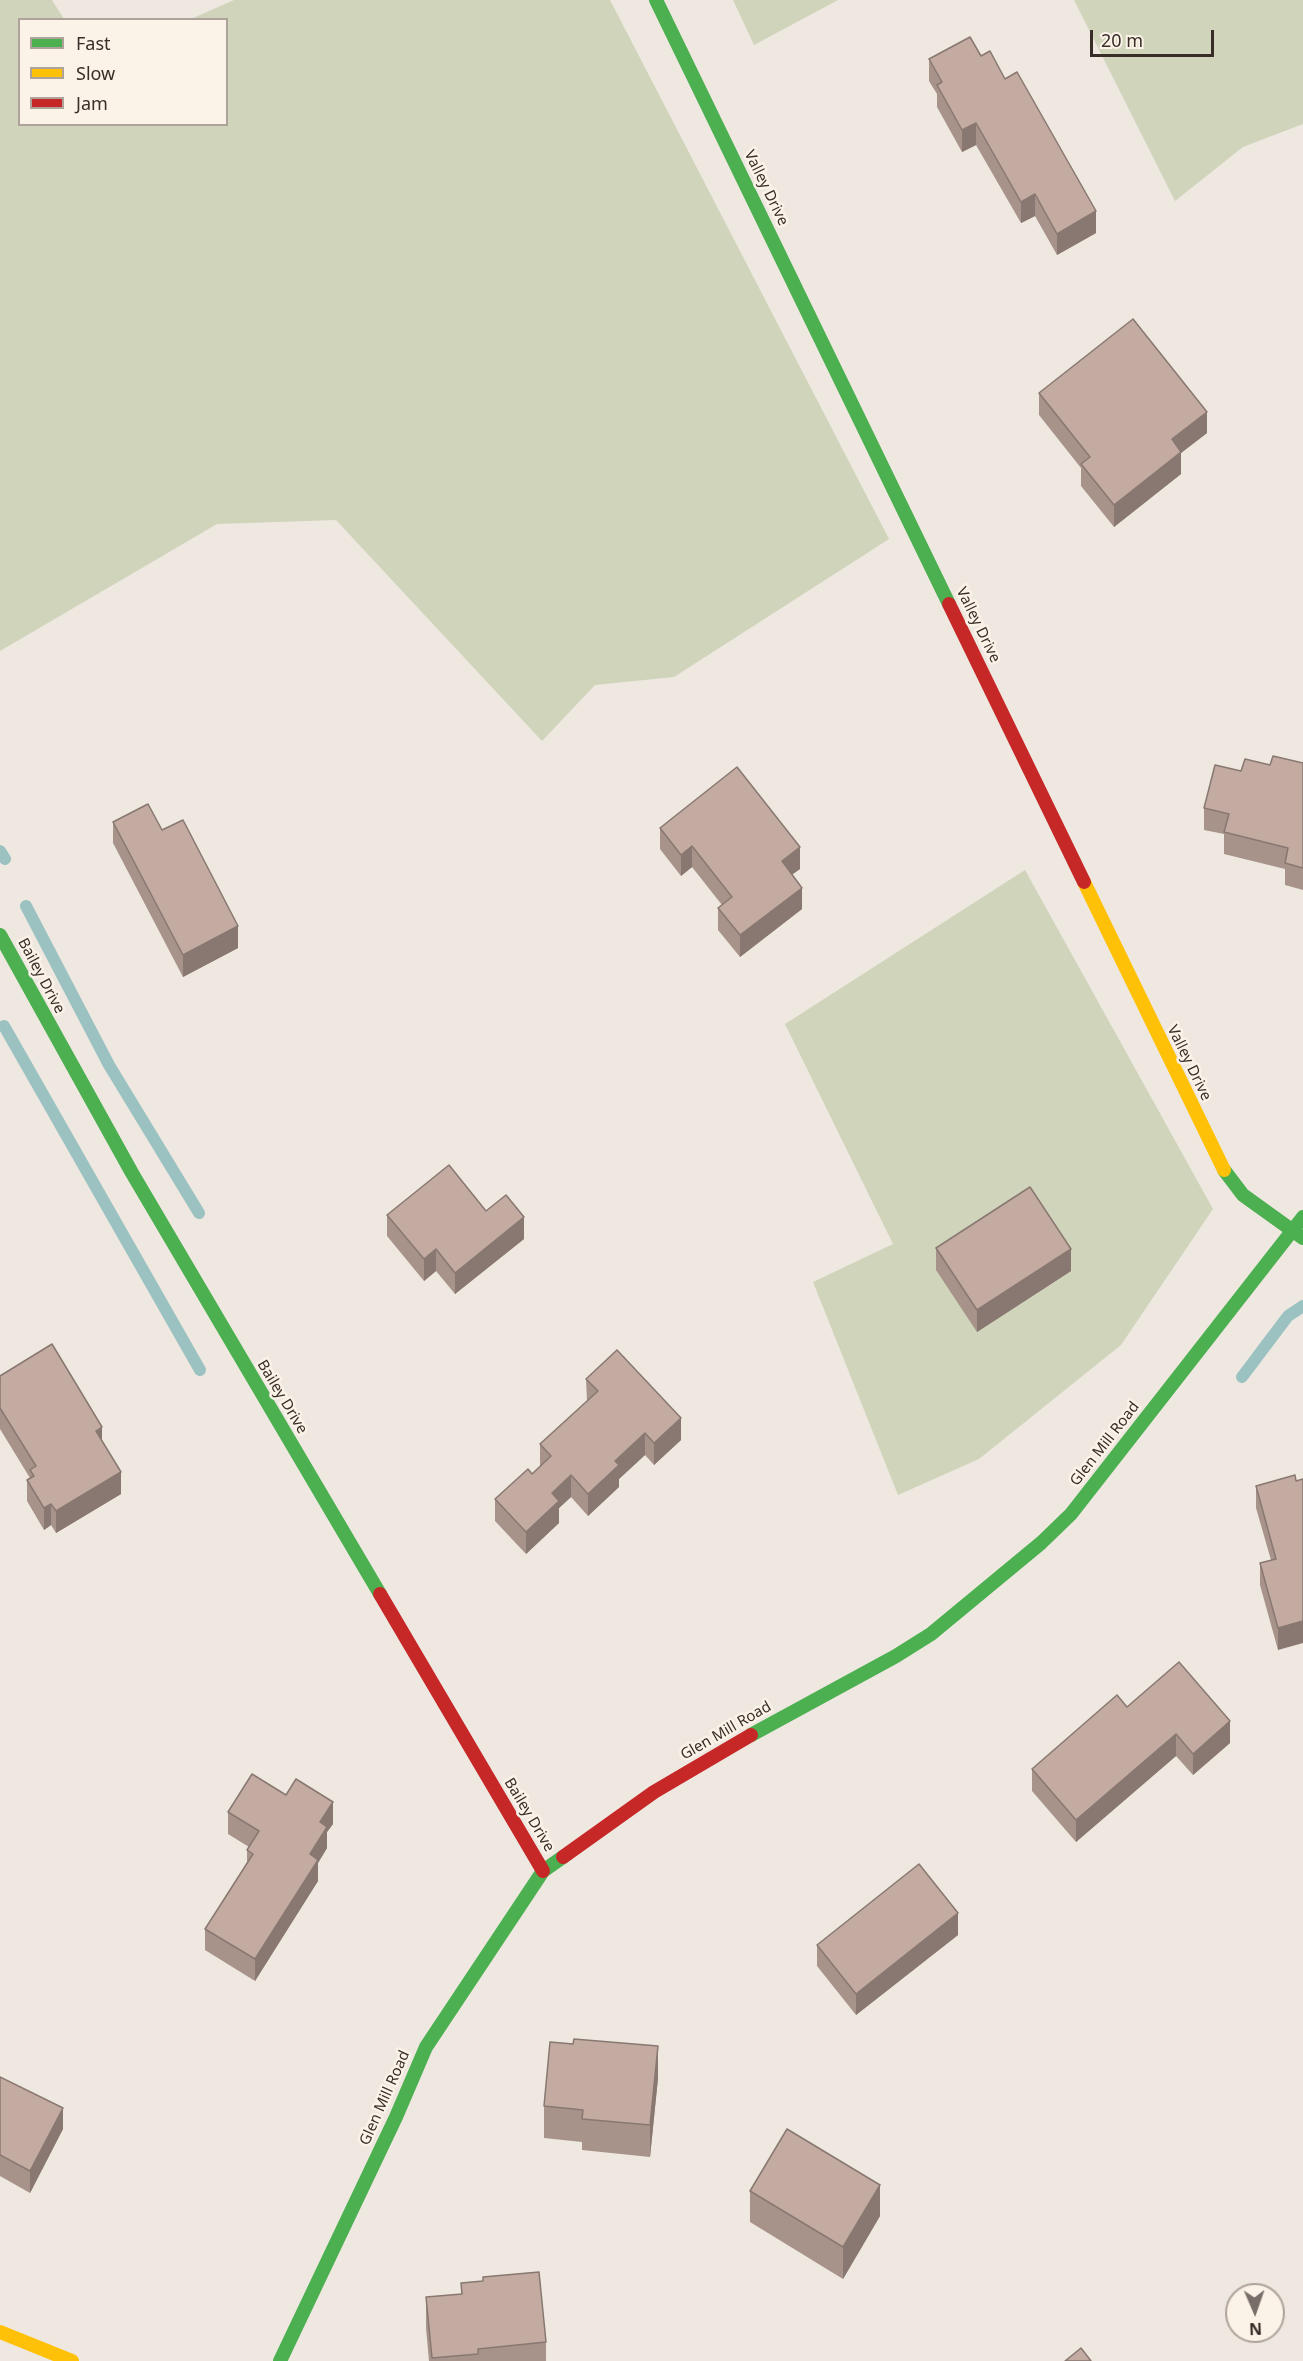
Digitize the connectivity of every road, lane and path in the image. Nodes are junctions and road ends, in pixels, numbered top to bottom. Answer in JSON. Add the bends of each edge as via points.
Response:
{"nodes":[{"id":1,"x":656,"y":0,"type":"edge"},
{"id":2,"x":0,"y":935,"type":"edge"},
{"id":3,"x":1303,"y":1217,"type":"edge"},
{"id":4,"x":1298,"y":1234,"type":"edge"},
{"id":5,"x":543,"y":1871,"type":"junction"},
{"id":6,"x":0,"y":2332,"type":"edge"},
{"id":7,"x":72,"y":2361,"type":"edge"},
{"id":8,"x":280,"y":2361,"type":"edge"}],
"edges":[{"from":1,"to":4,"type":"street","name":"Valley Drive","via":[[1222,1167],[1243,1195]]},
{"from":2,"to":5,"type":"street","name":"Bailey Drive","via":[[132,1173]]},
{"from":3,"to":4,"type":"street","name":"Glen Mill Road"},
{"from":4,"to":5,"type":"street","name":"Glen Mill Road","via":[[1071,1514],[1017,1564],[914,1645],[654,1792]]},
{"from":5,"to":8,"type":"street","name":"Glen Mill Road","via":[[426,2047]]},
{"from":6,"to":7,"type":"street"}]}
